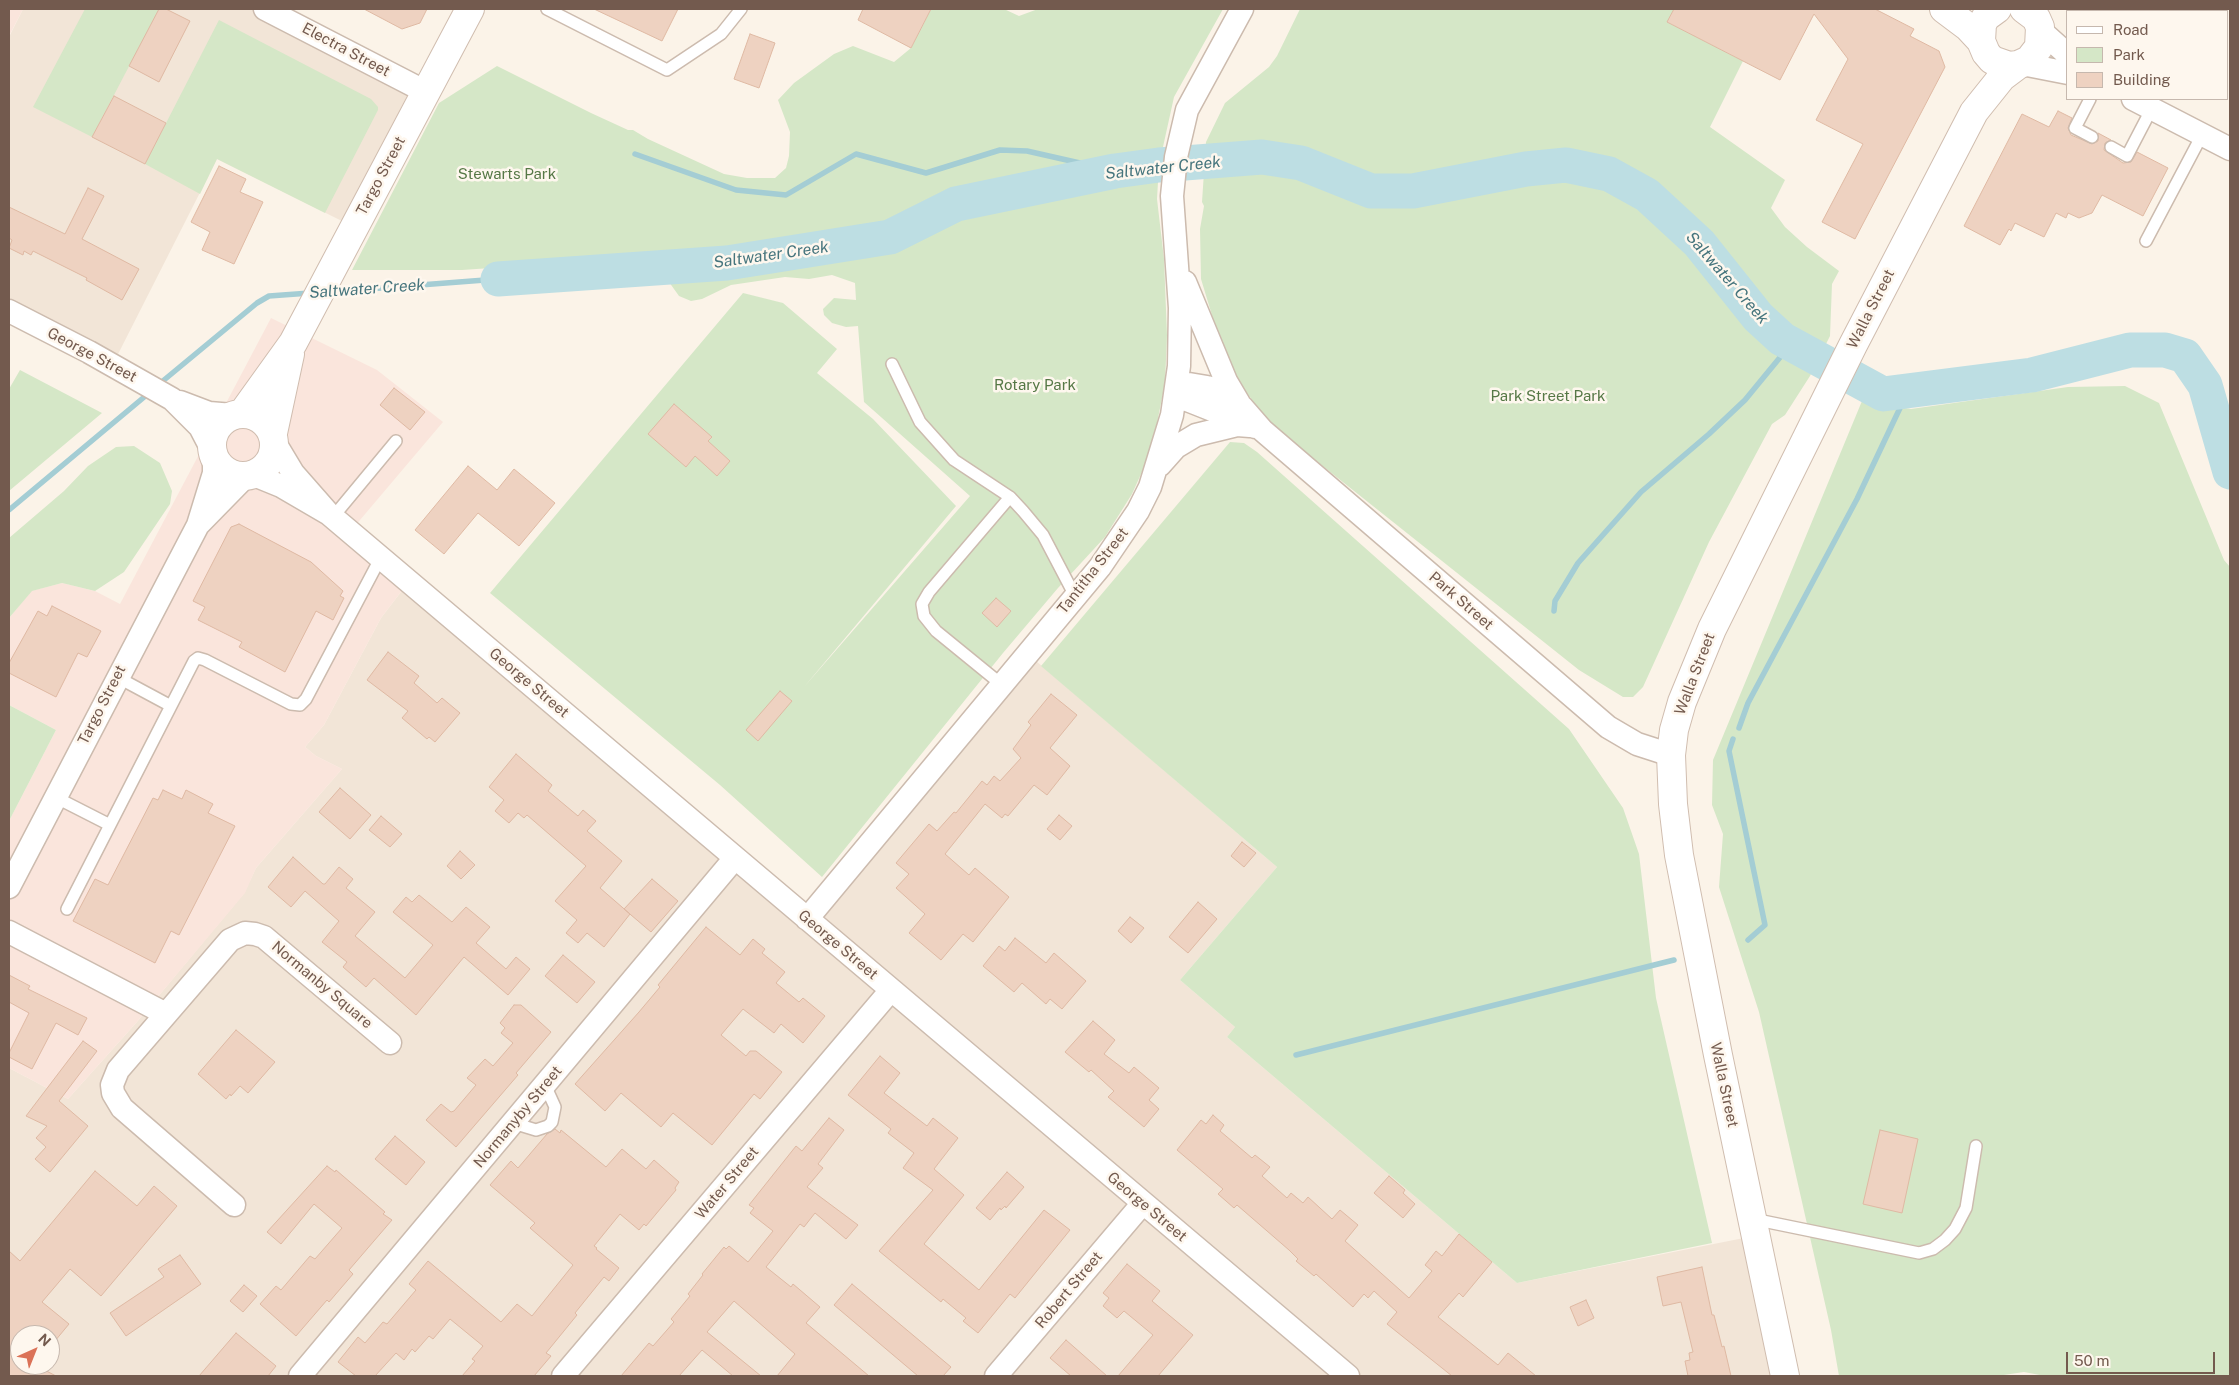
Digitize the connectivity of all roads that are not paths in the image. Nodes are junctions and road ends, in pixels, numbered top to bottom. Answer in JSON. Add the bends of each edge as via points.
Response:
{"nodes":[{"id":1,"x":266,"y":9,"type":"edge"},
{"id":2,"x":470,"y":9,"type":"edge"},
{"id":3,"x":547,"y":9,"type":"edge"},
{"id":4,"x":741,"y":9,"type":"edge"},
{"id":5,"x":1242,"y":9,"type":"edge"},
{"id":6,"x":1944,"y":9,"type":"edge"},
{"id":7,"x":1996,"y":9,"type":"edge"},
{"id":8,"x":2036,"y":19,"type":"edge"},
{"id":9,"x":1981,"y":44,"type":"junction"},
{"id":10,"x":2066,"y":53,"type":"edge"},
{"id":11,"x":2020,"y":64,"type":"junction"},
{"id":12,"x":2066,"y":73,"type":"edge"},
{"id":13,"x":426,"y":92,"type":"junction"},
{"id":14,"x":2089,"y":100,"type":"edge"},
{"id":15,"x":2143,"y":104,"type":"edge"},
{"id":16,"x":1974,"y":112,"type":"junction"},
{"id":17,"x":2202,"y":135,"type":"junction"},
{"id":18,"x":2092,"y":137,"type":"dead end"},
{"id":19,"x":2111,"y":148,"type":"dead end"},
{"id":20,"x":2230,"y":149,"type":"edge"},
{"id":21,"x":2146,"y":241,"type":"dead end"},
{"id":22,"x":1176,"y":263,"type":"junction"},
{"id":23,"x":9,"y":311,"type":"edge"},
{"id":24,"x":295,"y":338,"type":"junction"},
{"id":25,"x":892,"y":364,"type":"dead end"},
{"id":26,"x":1177,"y":388,"type":"junction"},
{"id":27,"x":173,"y":400,"type":"junction"},
{"id":28,"x":1242,"y":407,"type":"junction"},
{"id":29,"x":238,"y":415,"type":"junction"},
{"id":30,"x":1259,"y":429,"type":"junction"},
{"id":31,"x":274,"y":438,"type":"junction"},
{"id":32,"x":396,"y":441,"type":"dead end"},
{"id":33,"x":213,"y":454,"type":"junction"},
{"id":34,"x":1157,"y":467,"type":"junction"},
{"id":35,"x":249,"y":476,"type":"junction"},
{"id":36,"x":1010,"y":497,"type":"junction"},
{"id":37,"x":331,"y":515,"type":"junction"},
{"id":38,"x":198,"y":525,"type":"junction"},
{"id":39,"x":381,"y":558,"type":"junction"},
{"id":40,"x":1075,"y":596,"type":"junction"},
{"id":41,"x":117,"y":677,"type":"junction"},
{"id":42,"x":1001,"y":684,"type":"junction"},
{"id":43,"x":171,"y":706,"type":"junction"},
{"id":44,"x":1670,"y":755,"type":"junction"},
{"id":45,"x":55,"y":797,"type":"junction"},
{"id":46,"x":110,"y":825,"type":"junction"},
{"id":47,"x":735,"y":858,"type":"junction"},
{"id":48,"x":9,"y":887,"type":"edge"},
{"id":49,"x":67,"y":909,"type":"dead end"},
{"id":50,"x":808,"y":919,"type":"junction"},
{"id":51,"x":9,"y":932,"type":"edge"},
{"id":52,"x":891,"y":990,"type":"junction"},
{"id":53,"x":166,"y":1014,"type":"junction"},
{"id":54,"x":390,"y":1043,"type":"dead end"},
{"id":55,"x":1976,"y":1146,"type":"dead end"},
{"id":56,"x":1143,"y":1203,"type":"junction"},
{"id":57,"x":234,"y":1205,"type":"dead end"},
{"id":58,"x":1752,"y":1219,"type":"junction"},
{"id":59,"x":300,"y":1376,"type":"edge"},
{"id":60,"x":562,"y":1376,"type":"edge"},
{"id":61,"x":996,"y":1376,"type":"edge"},
{"id":62,"x":1348,"y":1376,"type":"edge"},
{"id":63,"x":1785,"y":1376,"type":"edge"}],
"edges":[{"from":1,"to":13,"type":"street","name":"Electra Street"},
{"from":2,"to":13,"type":"street","name":"Targo Street"},
{"from":3,"to":4,"type":"lane","via":[[667,70],[721,34]]},
{"from":5,"to":22,"type":"street","name":"Tantitha Street","via":[[1188,110],[1173,172]]},
{"from":6,"to":9,"type":"street","via":[[1968,27]]},
{"from":7,"to":9,"type":"street","name":"Walla Street","via":[[1982,24]]},
{"from":8,"to":10,"type":"street"},
{"from":8,"to":11,"type":"street","name":"Walla Street","via":[[2039,47],[2029,60]]},
{"from":9,"to":11,"type":"street","via":[[1992,60],[2009,66]]},
{"from":9,"to":16,"type":"street","name":"Walla Street","via":[[1982,65]]},
{"from":11,"to":12,"type":"street"},
{"from":11,"to":16,"type":"street","name":"Walla Street","via":[[2002,77]]},
{"from":13,"to":24,"type":"street","name":"Targo Street"},
{"from":14,"to":18,"type":"lane","via":[[2075,128]]},
{"from":15,"to":17,"type":"street"},
{"from":15,"to":19,"type":"lane","via":[[2127,156]]},
{"from":16,"to":44,"type":"street","name":"Walla Street","via":[[1830,388],[1712,629],[1682,702]]},
{"from":17,"to":20,"type":"street"},
{"from":17,"to":21,"type":"lane"},
{"from":22,"to":26,"type":"street","name":"Tantitha Street","via":[[1180,332]]},
{"from":22,"to":28,"type":"street","name":"Park Street","via":[[1226,381]]},
{"from":23,"to":27,"type":"street","name":"George Street"},
{"from":24,"to":29,"type":"street","name":"Targo Street"},
{"from":24,"to":31,"type":"street","name":"Targo Street"},
{"from":25,"to":36,"type":"lane","via":[[920,422],[954,460]]},
{"from":26,"to":28,"type":"street","name":"Park Street","via":[[1188,384],[1207,387]]},
{"from":26,"to":30,"type":"street","name":"Park Street","via":[[1188,400]]},
{"from":26,"to":34,"type":"street","name":"Tantitha Street"},
{"from":27,"to":29,"type":"street","name":"George Street","via":[[209,412]]},
{"from":27,"to":33,"type":"street","name":"George Street","via":[[200,427]]},
{"from":28,"to":30,"type":"street","name":"Park Street"},
{"from":29,"to":31,"type":"street","via":[[260,419]]},
{"from":29,"to":33,"type":"street","via":[[219,425],[212,441]]},
{"from":30,"to":34,"type":"street","via":[[1237,425],[1196,434],[1176,447]]},
{"from":30,"to":44,"type":"street","name":"Park Street","via":[[1608,728],[1637,744]]},
{"from":31,"to":35,"type":"street","via":[[270,463]]},
{"from":31,"to":37,"type":"street","name":"George Street","via":[[293,473]]},
{"from":32,"to":37,"type":"lane"},
{"from":33,"to":35,"type":"street","via":[[226,472]]},
{"from":33,"to":38,"type":"street","name":"Targo Street","via":[[214,474]]},
{"from":34,"to":40,"type":"street","name":"Tantitha Street","via":[[1138,511],[1100,567]]},
{"from":35,"to":37,"type":"street","name":"George Street","via":[[281,486]]},
{"from":35,"to":38,"type":"street","name":"Targo Street"},
{"from":36,"to":40,"type":"lane","via":[[1043,535]]},
{"from":36,"to":42,"type":"lane","via":[[922,604],[924,616],[936,631]]},
{"from":37,"to":39,"type":"street","name":"George Street"},
{"from":38,"to":41,"type":"street","name":"Targo Street"},
{"from":39,"to":43,"type":"lane","via":[[300,705],[291,704],[198,658]]},
{"from":39,"to":47,"type":"street","name":"George Street"},
{"from":40,"to":42,"type":"street","name":"Tantitha Street"},
{"from":41,"to":43,"type":"lane"},
{"from":41,"to":45,"type":"street","name":"Targo Street"},
{"from":42,"to":50,"type":"street","name":"Tantitha Street"},
{"from":43,"to":46,"type":"lane"},
{"from":44,"to":58,"type":"street","name":"Walla Street","via":[[1679,855]]},
{"from":45,"to":46,"type":"lane"},
{"from":45,"to":48,"type":"street","name":"Targo Street"},
{"from":46,"to":49,"type":"lane"},
{"from":47,"to":50,"type":"street","name":"George Street"},
{"from":47,"to":59,"type":"street","name":"Normanyby Street"},
{"from":50,"to":52,"type":"street","name":"George Street"},
{"from":51,"to":53,"type":"street"},
{"from":52,"to":56,"type":"street","name":"George Street"},
{"from":52,"to":60,"type":"street","name":"Water Street"},
{"from":53,"to":54,"type":"street","name":"Normanby Square","via":[[230,940],[245,933],[255,934],[273,942]]},
{"from":53,"to":57,"type":"street","name":"Normanby Square","via":[[118,1070],[112,1085],[113,1093],[122,1108]]},
{"from":55,"to":58,"type":"lane","via":[[1966,1208],[1955,1228],[1933,1249],[1919,1253]]},
{"from":56,"to":61,"type":"street","name":"Robert Street"},
{"from":56,"to":62,"type":"street","name":"George Street"},
{"from":58,"to":63,"type":"street","name":"Walla Street"}]}
